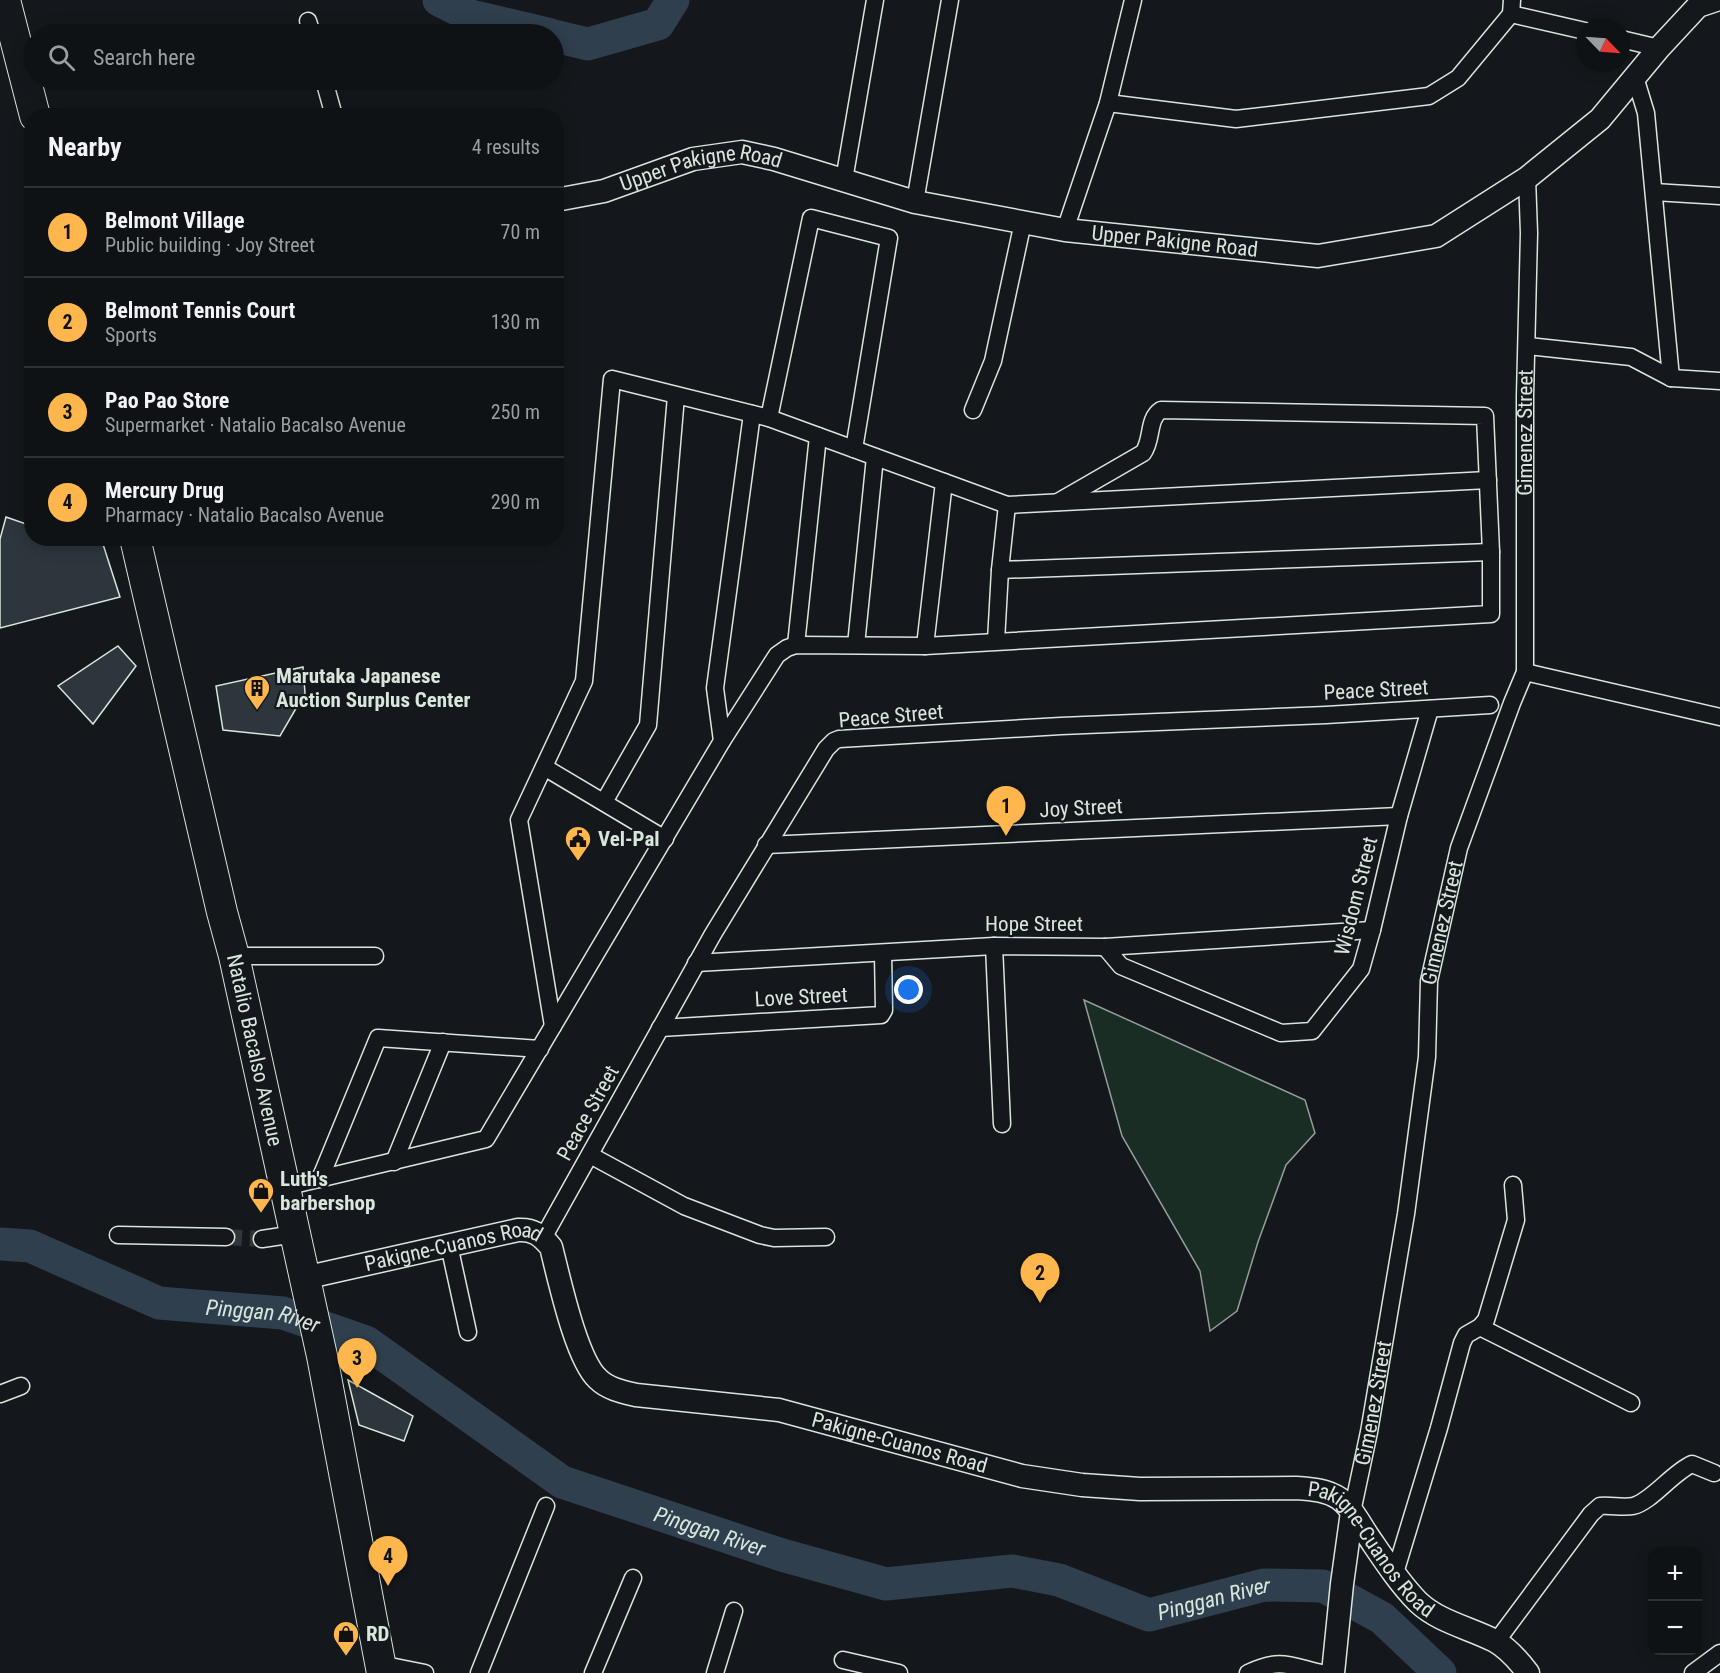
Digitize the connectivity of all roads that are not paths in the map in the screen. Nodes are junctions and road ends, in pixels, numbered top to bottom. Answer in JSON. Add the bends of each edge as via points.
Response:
{"nodes":[{"id":1,"x":5,"y":0,"type":"edge"},
{"id":2,"x":875,"y":0,"type":"edge"},
{"id":3,"x":950,"y":0,"type":"edge"},
{"id":4,"x":1133,"y":0,"type":"edge"},
{"id":5,"x":1703,"y":2,"type":"edge"},
{"id":6,"x":1511,"y":7,"type":"edge"},
{"id":7,"x":1576,"y":28,"type":"edge"},
{"id":8,"x":1630,"y":41,"type":"edge"},
{"id":9,"x":1659,"y":48,"type":"junction"},
{"id":10,"x":24,"y":73,"type":"edge"},
{"id":11,"x":1635,"y":77,"type":"junction"},
{"id":12,"x":28,"y":90,"type":"edge"},
{"id":13,"x":327,"y":90,"type":"edge"},
{"id":14,"x":1108,"y":103,"type":"junction"},
{"id":15,"x":33,"y":108,"type":"edge"},
{"id":16,"x":332,"y":108,"type":"edge"},
{"id":17,"x":1527,"y":178,"type":"junction"},
{"id":18,"x":844,"y":180,"type":"junction"},
{"id":19,"x":1654,"y":192,"type":"junction"},
{"id":20,"x":1720,"y":196,"type":"edge"},
{"id":21,"x":564,"y":198,"type":"edge"},
{"id":22,"x":915,"y":202,"type":"junction"},
{"id":23,"x":1023,"y":222,"type":"junction"},
{"id":24,"x":1065,"y":230,"type":"junction"},
{"id":25,"x":1528,"y":346,"type":"junction"},
{"id":26,"x":1671,"y":378,"type":"junction"},
{"id":27,"x":1720,"y":381,"type":"edge"},
{"id":28,"x":676,"y":396,"type":"junction"},
{"id":29,"x":974,"y":410,"type":"dead end"},
{"id":30,"x":752,"y":414,"type":"junction"},
{"id":31,"x":769,"y":418,"type":"junction"},
{"id":32,"x":818,"y":436,"type":"junction"},
{"id":33,"x":854,"y":449,"type":"junction"},
{"id":34,"x":875,"y":457,"type":"junction"},
{"id":35,"x":1488,"y":480,"type":"junction"},
{"id":36,"x":944,"y":482,"type":"junction"},
{"id":37,"x":1058,"y":502,"type":"junction"},
{"id":38,"x":1007,"y":505,"type":"junction"},
{"id":39,"x":137,"y":546,"type":"edge"},
{"id":40,"x":1491,"y":552,"type":"junction"},
{"id":41,"x":1000,"y":570,"type":"junction"},
{"id":42,"x":996,"y":641,"type":"junction"},
{"id":43,"x":796,"y":645,"type":"junction"},
{"id":44,"x":856,"y":645,"type":"junction"},
{"id":45,"x":925,"y":646,"type":"junction"},
{"id":46,"x":1525,"y":672,"type":"junction"},
{"id":47,"x":1490,"y":705,"type":"dead end"},
{"id":48,"x":1430,"y":710,"type":"junction"},
{"id":49,"x":1720,"y":717,"type":"edge"},
{"id":50,"x":722,"y":741,"type":"junction"},
{"id":51,"x":544,"y":767,"type":"junction"},
{"id":52,"x":604,"y":802,"type":"junction"},
{"id":53,"x":1399,"y":816,"type":"junction"},
{"id":54,"x":665,"y":839,"type":"junction"},
{"id":55,"x":766,"y":845,"type":"junction"},
{"id":56,"x":1372,"y":930,"type":"junction"},
{"id":57,"x":994,"y":946,"type":"junction"},
{"id":58,"x":1105,"y":947,"type":"junction"},
{"id":59,"x":883,"y":953,"type":"junction"},
{"id":60,"x":234,"y":956,"type":"junction"},
{"id":61,"x":375,"y":956,"type":"dead end"},
{"id":62,"x":696,"y":963,"type":"junction"},
{"id":63,"x":553,"y":1026,"type":"junction"},
{"id":64,"x":660,"y":1028,"type":"junction"},
{"id":65,"x":443,"y":1042,"type":"junction"},
{"id":66,"x":540,"y":1049,"type":"junction"},
{"id":67,"x":1002,"y":1124,"type":"dead end"},
{"id":68,"x":590,"y":1155,"type":"junction"},
{"id":69,"x":394,"y":1162,"type":"junction"},
{"id":70,"x":320,"y":1179,"type":"junction"},
{"id":71,"x":1513,"y":1185,"type":"dead end"},
{"id":72,"x":285,"y":1187,"type":"junction"},
{"id":73,"x":294,"y":1234,"type":"junction"},
{"id":74,"x":118,"y":1235,"type":"dead end"},
{"id":75,"x":826,"y":1237,"type":"dead end"},
{"id":76,"x":226,"y":1238,"type":"tunnel mouth"},
{"id":77,"x":543,"y":1238,"type":"junction"},
{"id":78,"x":262,"y":1239,"type":"tunnel mouth"},
{"id":79,"x":449,"y":1245,"type":"junction"},
{"id":80,"x":307,"y":1288,"type":"junction"},
{"id":81,"x":1480,"y":1327,"type":"junction"},
{"id":82,"x":468,"y":1332,"type":"dead end"},
{"id":83,"x":21,"y":1386,"type":"dead end"},
{"id":84,"x":0,"y":1394,"type":"edge"},
{"id":85,"x":1631,"y":1403,"type":"dead end"},
{"id":86,"x":1714,"y":1473,"type":"dead end"},
{"id":87,"x":546,"y":1506,"type":"dead end"},
{"id":88,"x":1352,"y":1512,"type":"junction"},
{"id":89,"x":1395,"y":1574,"type":"junction"},
{"id":90,"x":633,"y":1578,"type":"dead end"},
{"id":91,"x":734,"y":1611,"type":"dead end"},
{"id":92,"x":1496,"y":1642,"type":"junction"},
{"id":93,"x":1720,"y":1653,"type":"edge"},
{"id":94,"x":843,"y":1660,"type":"dead end"},
{"id":95,"x":381,"y":1669,"type":"edge"},
{"id":96,"x":425,"y":1673,"type":"edge"},
{"id":97,"x":479,"y":1673,"type":"edge"},
{"id":98,"x":593,"y":1673,"type":"edge"},
{"id":99,"x":716,"y":1673,"type":"edge"},
{"id":100,"x":899,"y":1673,"type":"edge"},
{"id":101,"x":1248,"y":1673,"type":"edge"},
{"id":102,"x":1321,"y":1673,"type":"edge"},
{"id":103,"x":1333,"y":1673,"type":"edge"},
{"id":104,"x":1528,"y":1673,"type":"edge"},
{"id":105,"x":1693,"y":1673,"type":"edge"}],
"edges":[{"from":1,"to":10,"type":"highway"},
{"from":2,"to":18,"type":"street"},
{"from":3,"to":22,"type":"street"},
{"from":4,"to":14,"type":"street"},
{"from":5,"to":9,"type":"street","name":"Upper Pakigne Road"},
{"from":6,"to":7,"type":"street"},
{"from":6,"to":14,"type":"street","via":[[1458,78],[1429,96],[1236,119]]},
{"from":8,"to":9,"type":"street"},
{"from":9,"to":11,"type":"street","name":"Upper Pakigne Road"},
{"from":11,"to":17,"type":"street","name":"Upper Pakigne Road","via":[[1600,119]]},
{"from":11,"to":19,"type":"street","via":[[1646,113]]},
{"from":12,"to":15,"type":"highway"},
{"from":13,"to":16,"type":"street"},
{"from":14,"to":24,"type":"street"},
{"from":17,"to":24,"type":"street","name":"Upper Pakigne Road","via":[[1436,236],[1318,256]]},
{"from":17,"to":25,"type":"street","name":"Gimenez Street"},
{"from":18,"to":21,"type":"street","name":"Upper Pakigne Road","via":[[742,152],[693,159],[604,191]]},
{"from":18,"to":22,"type":"street","name":"Upper Pakigne Road"},
{"from":19,"to":20,"type":"street"},
{"from":19,"to":26,"type":"street"},
{"from":22,"to":23,"type":"street","name":"Upper Pakigne Road"},
{"from":23,"to":24,"type":"street","name":"Upper Pakigne Road"},
{"from":23,"to":29,"type":"street","via":[[993,361]]},
{"from":25,"to":26,"type":"street","via":[[1631,357]]},
{"from":25,"to":46,"type":"street","name":"Gimenez Street"},
{"from":26,"to":27,"type":"street"},
{"from":28,"to":30,"type":"street"},
{"from":28,"to":51,"type":"street","via":[[612,379],[584,681]]},
{"from":28,"to":52,"type":"street","via":[[648,725]]},
{"from":30,"to":31,"type":"street"},
{"from":30,"to":50,"type":"street","via":[[715,688]]},
{"from":31,"to":32,"type":"street"},
{"from":31,"to":33,"type":"street","via":[[811,218],[889,238]]},
{"from":32,"to":33,"type":"street"},
{"from":32,"to":43,"type":"street"},
{"from":33,"to":34,"type":"street"},
{"from":34,"to":36,"type":"street"},
{"from":34,"to":44,"type":"street"},
{"from":35,"to":37,"type":"street"},
{"from":35,"to":37,"type":"street","via":[[1485,416],[1161,410],[1153,418],[1143,453]]},
{"from":35,"to":40,"type":"street"},
{"from":36,"to":38,"type":"street"},
{"from":36,"to":45,"type":"street"},
{"from":37,"to":38,"type":"street"},
{"from":38,"to":41,"type":"street"},
{"from":39,"to":60,"type":"highway","name":"Natalio Bacalso Avenue"},
{"from":40,"to":41,"type":"street"},
{"from":40,"to":42,"type":"street","via":[[1491,614]]},
{"from":41,"to":42,"type":"street"},
{"from":42,"to":45,"type":"street"},
{"from":43,"to":44,"type":"street"},
{"from":43,"to":50,"type":"street","via":[[777,655]]},
{"from":44,"to":45,"type":"street"},
{"from":46,"to":49,"type":"street"},
{"from":46,"to":88,"type":"street","name":"Gimenez Street","via":[[1459,848],[1429,981],[1427,1057],[1406,1214]]},
{"from":47,"to":48,"type":"street","name":"Peace Street"},
{"from":48,"to":53,"type":"street","name":"Wisdom Street"},
{"from":48,"to":55,"type":"street","name":"Peace Street","via":[[839,739],[826,749]]},
{"from":50,"to":54,"type":"street"},
{"from":51,"to":52,"type":"street"},
{"from":51,"to":63,"type":"street","via":[[519,820]]},
{"from":52,"to":54,"type":"street"},
{"from":53,"to":55,"type":"street","name":"Joy Street"},
{"from":53,"to":56,"type":"street","name":"Wisdom Street"},
{"from":54,"to":63,"type":"street"},
{"from":55,"to":62,"type":"street","name":"Peace Street"},
{"from":56,"to":58,"type":"street","name":"Hope Street"},
{"from":56,"to":58,"type":"street","name":"Wisdom Street","via":[[1361,969],[1312,1031],[1281,1033],[1121,966]]},
{"from":57,"to":58,"type":"street","name":"Hope Street"},
{"from":57,"to":59,"type":"street","name":"Hope Street"},
{"from":57,"to":67,"type":"street"},
{"from":59,"to":62,"type":"street","name":"Hope Street"},
{"from":59,"to":64,"type":"street","name":"Love Street","via":[[882,1015]]},
{"from":60,"to":61,"type":"street"},
{"from":60,"to":72,"type":"highway","name":"Natalio Bacalso Avenue"},
{"from":62,"to":64,"type":"street","name":"Peace Street"},
{"from":63,"to":66,"type":"street"},
{"from":64,"to":68,"type":"street","name":"Peace Street"},
{"from":65,"to":66,"type":"street"},
{"from":65,"to":69,"type":"street"},
{"from":65,"to":70,"type":"street","via":[[378,1038]]},
{"from":66,"to":69,"type":"street","via":[[486,1139]]},
{"from":68,"to":75,"type":"street","via":[[684,1206],[760,1235]]},
{"from":68,"to":77,"type":"street","name":"Peace Street"},
{"from":69,"to":70,"type":"street"},
{"from":70,"to":72,"type":"street"},
{"from":71,"to":81,"type":"street","via":[[1516,1220],[1486,1320]]},
{"from":72,"to":73,"type":"highway","name":"Natalio Bacalso Avenue"},
{"from":73,"to":78,"type":"street"},
{"from":73,"to":80,"type":"highway","name":"Natalio Bacalso Avenue"},
{"from":74,"to":76,"type":"street"},
{"from":77,"to":79,"type":"street","name":"Pakigne-Cuanos Road","via":[[532,1230],[518,1230]]},
{"from":77,"to":88,"type":"street","name":"Pakigne-Cuanos Road","via":[[551,1247],[587,1366],[598,1380],[617,1391],[779,1410],[1022,1476],[1140,1489],[1313,1489],[1341,1500]]},
{"from":79,"to":80,"type":"street","name":"Pakigne-Cuanos Road"},
{"from":79,"to":82,"type":"street"},
{"from":80,"to":95,"type":"highway","name":"Natalio Bacalso Avenue"},
{"from":81,"to":85,"type":"street"},
{"from":81,"to":89,"type":"street","via":[[1466,1335],[1462,1343]]},
{"from":83,"to":84,"type":"street"},
{"from":86,"to":92,"type":"street","via":[[1692,1464],[1677,1472],[1643,1503],[1600,1506]]},
{"from":87,"to":97,"type":"street"},
{"from":88,"to":89,"type":"street","name":"Pakigne-Cuanos Road"},
{"from":88,"to":103,"type":"street","name":"Gimenez Street"},
{"from":89,"to":92,"type":"street","name":"Pakigne-Cuanos Road","via":[[1419,1602],[1441,1618]]},
{"from":90,"to":98,"type":"street"},
{"from":91,"to":99,"type":"street"},
{"from":92,"to":104,"type":"street","name":"Pakigne-Cuanos Road"},
{"from":93,"to":105,"type":"street"},
{"from":94,"to":100,"type":"street"},
{"from":95,"to":96,"type":"street"},
{"from":101,"to":102,"type":"street","via":[[1280,1663]]}]}
